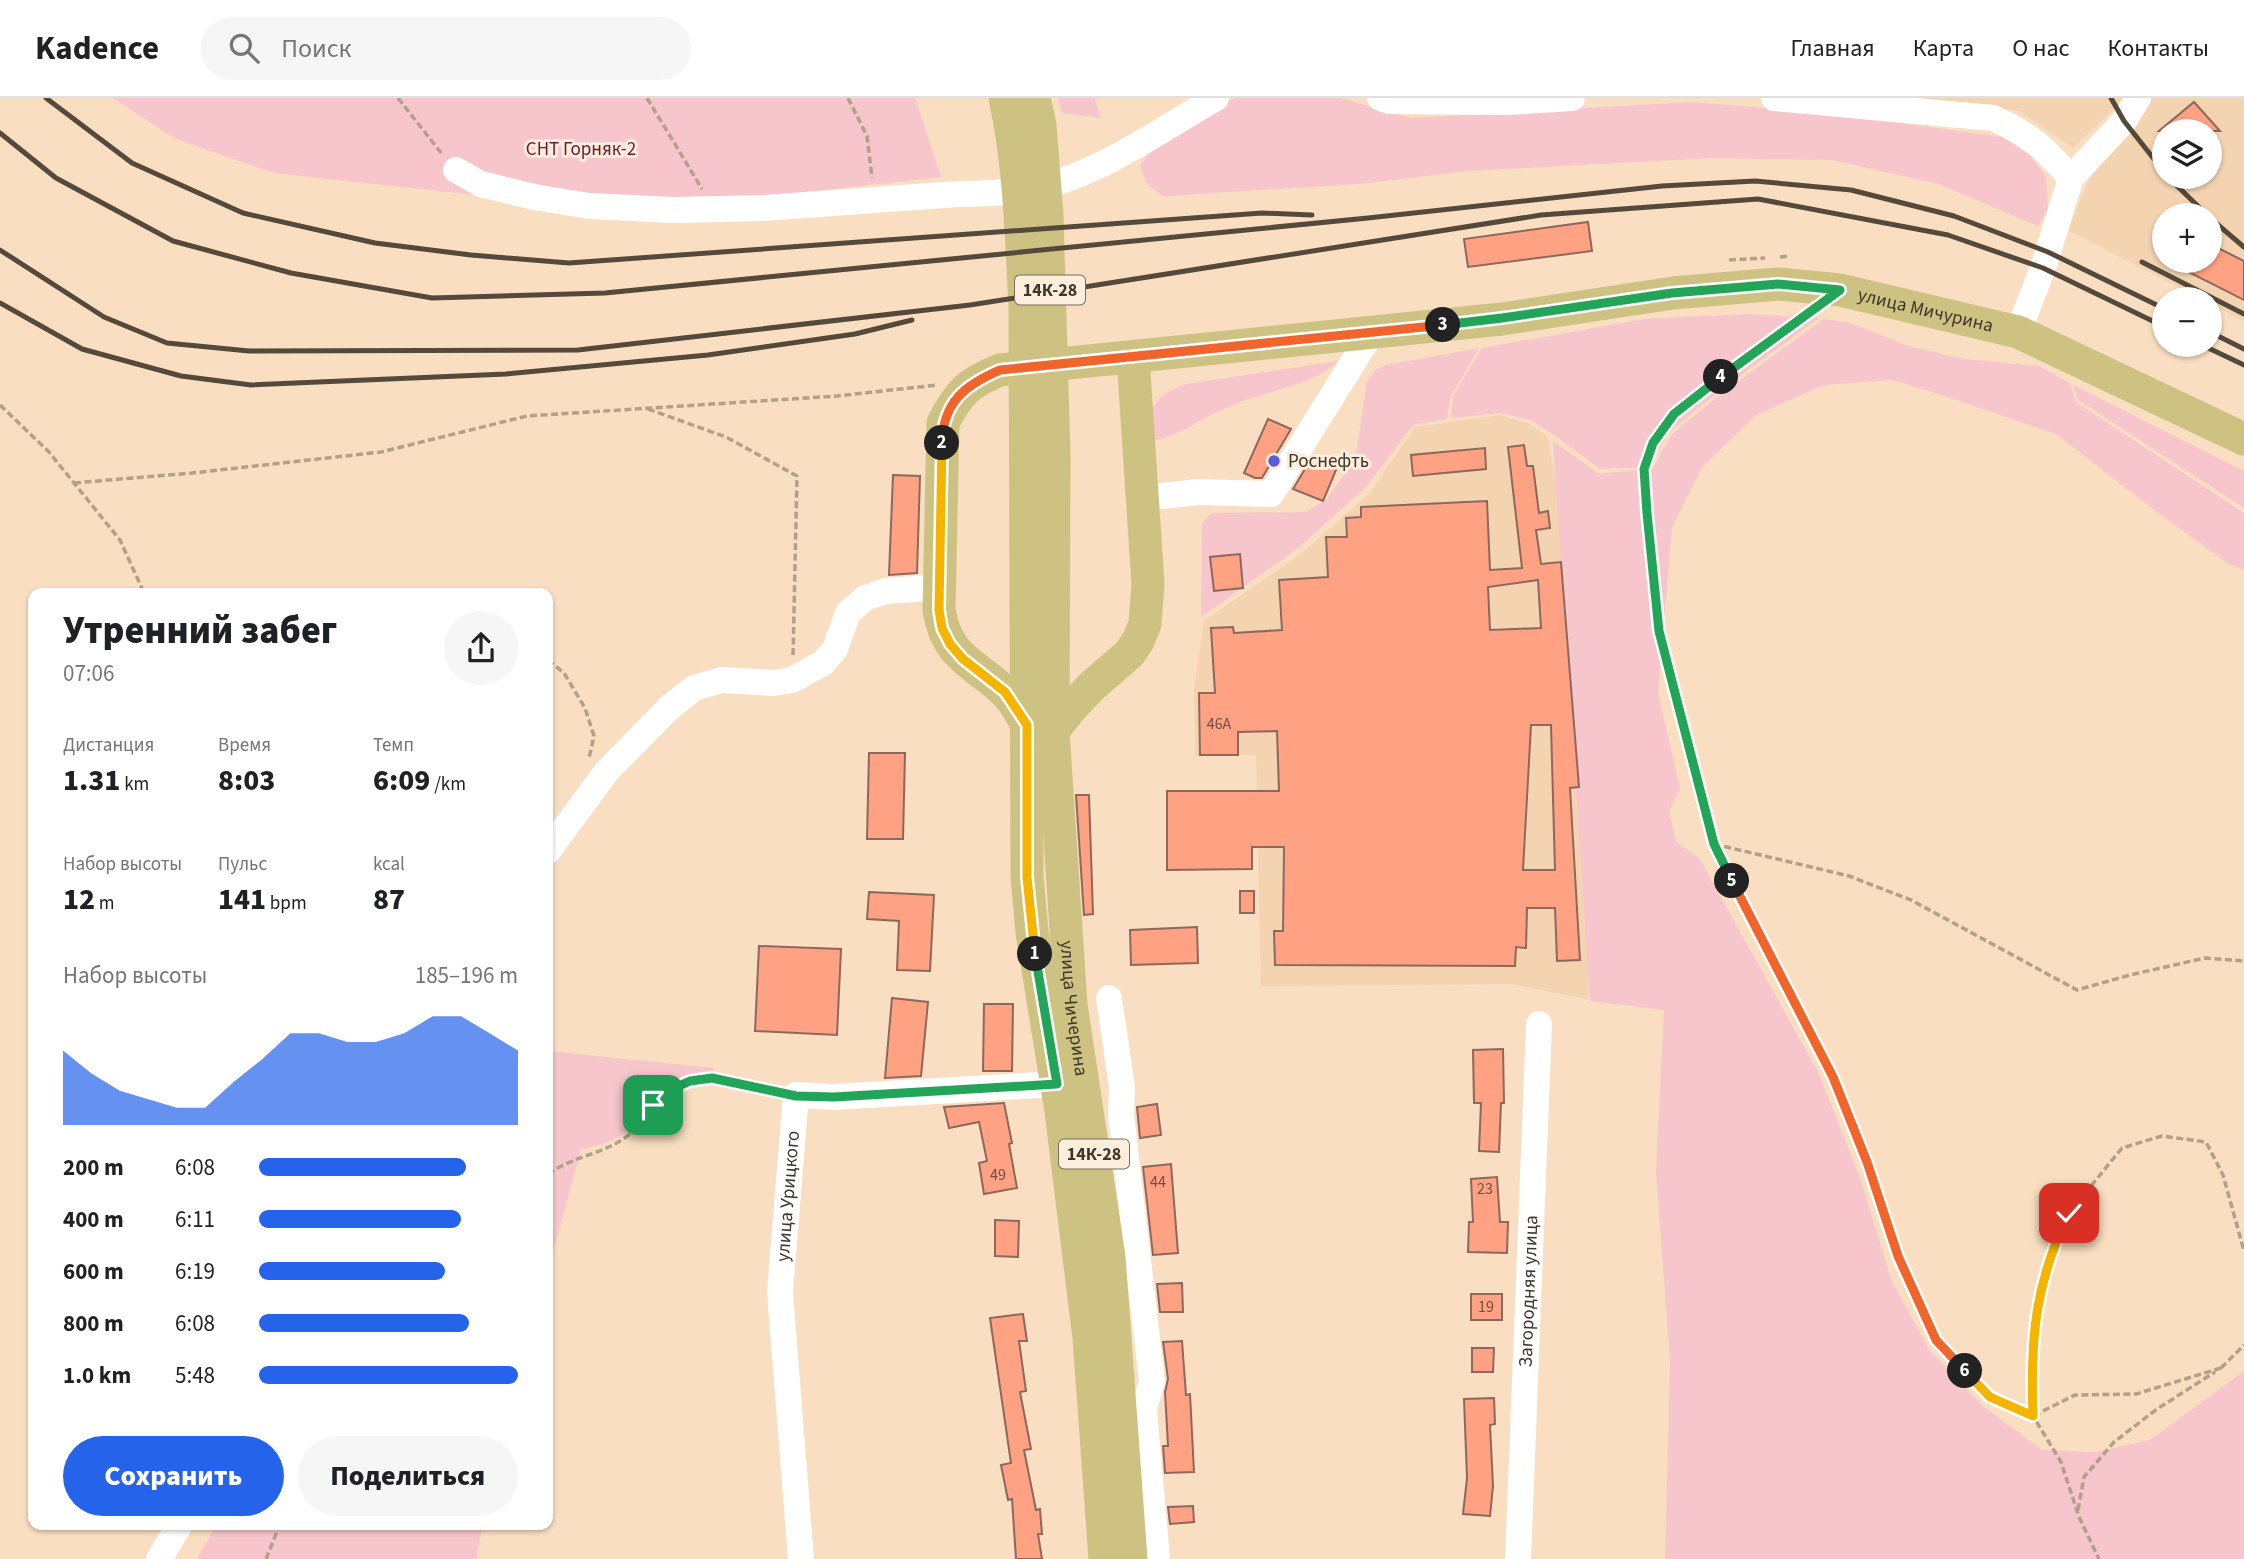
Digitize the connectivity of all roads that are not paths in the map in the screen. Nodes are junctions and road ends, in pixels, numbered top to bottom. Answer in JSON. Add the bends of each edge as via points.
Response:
{"nodes":[{"id":1,"x":1005,"y":98,"type":"edge"},
{"id":2,"x":1216,"y":98,"type":"edge"},
{"id":3,"x":1380,"y":98,"type":"edge"},
{"id":4,"x":1572,"y":98,"type":"edge"},
{"id":5,"x":1774,"y":98,"type":"edge"},
{"id":6,"x":2138,"y":98,"type":"edge"},
{"id":7,"x":1507,"y":100,"type":"edge"},
{"id":8,"x":1029,"y":118,"type":"edge"},
{"id":9,"x":457,"y":170,"type":"road end"},
{"id":10,"x":2071,"y":178,"type":"junction"},
{"id":11,"x":1372,"y":332,"type":"junction"},
{"id":12,"x":2018,"y":332,"type":"junction"},
{"id":13,"x":1133,"y":358,"type":"junction"},
{"id":14,"x":2244,"y":439,"type":"edge"},
{"id":15,"x":1143,"y":498,"type":"junction"},
{"id":16,"x":940,"y":587,"type":"junction"},
{"id":17,"x":1040,"y":629,"type":"junction"},
{"id":18,"x":963,"y":659,"type":"junction"},
{"id":19,"x":1117,"y":666,"type":"junction"},
{"id":20,"x":1040,"y":728,"type":"junction"},
{"id":21,"x":553,"y":844,"type":"edge"},
{"id":22,"x":1110,"y":998,"type":"dead end"},
{"id":23,"x":1539,"y":1024,"type":"dead end"},
{"id":24,"x":1057,"y":1084,"type":"junction"},
{"id":25,"x":176,"y":1530,"type":"edge"},
{"id":26,"x":159,"y":1559,"type":"edge"},
{"id":27,"x":801,"y":1559,"type":"edge"},
{"id":28,"x":1105,"y":1559,"type":"edge"},
{"id":29,"x":1131,"y":1559,"type":"edge"},
{"id":30,"x":1157,"y":1559,"type":"edge"},
{"id":31,"x":1518,"y":1559,"type":"edge"}],
"edges":[{"from":1,"to":8,"type":"main road","number":"14К-28"},
{"from":2,"to":9,"type":"street","via":[[1078,175],[1040,187],[988,194],[673,210],[589,206],[534,197],[481,184]]},
{"from":3,"to":7,"type":"street"},
{"from":4,"to":7,"type":"street"},
{"from":5,"to":10,"type":"street","via":[[1993,118],[2021,130]]},
{"from":6,"to":10,"type":"street","via":[[2124,121]]},
{"from":8,"to":17,"type":"main road","name":"улица Чичерина","number":"14К-28","via":[[1049,253],[1040,455]]},
{"from":10,"to":12,"type":"street"},
{"from":11,"to":12,"type":"main road","name":"улица Мичурина","via":[[1672,293],[1778,284],[1840,290]]},
{"from":11,"to":13,"type":"main road","name":"улица Мичурина"},
{"from":11,"to":15,"type":"street","via":[[1271,495],[1199,492]]},
{"from":12,"to":14,"type":"main road","name":"улица Мичурина"},
{"from":13,"to":15,"type":"main road"},
{"from":13,"to":16,"type":"main road","name":"улица Мичурина","via":[[1000,370],[977,380],[956,398],[943,423]]},
{"from":15,"to":19,"type":"main road","via":[[1148,584],[1145,624],[1138,641]]},
{"from":16,"to":18,"type":"main road","via":[[942,628]]},
{"from":16,"to":21,"type":"street","via":[[865,597],[848,613],[835,649],[824,663],[792,680],[722,680],[695,688],[607,771]]},
{"from":17,"to":18,"type":"main road","via":[[998,658]]},
{"from":17,"to":19,"type":"main road","via":[[1078,664],[1098,670]]},
{"from":17,"to":20,"type":"main road","name":"улица Чичерина","number":"14К-28"},
{"from":18,"to":20,"type":"main road"},
{"from":19,"to":20,"type":"main road","via":[[1071,708]]},
{"from":20,"to":24,"type":"main road","name":"улица Чичерина","number":"14К-28","via":[[1027,877],[1031,933]]},
{"from":20,"to":29,"type":"main road","name":"улица Чичерина","number":"14К-28","via":[[1071,1005],[1109,1257]]},
{"from":22,"to":30,"type":"street","via":[[1152,1381],[1144,1409]]},
{"from":23,"to":31,"type":"street","name":"Загородняя улица"},
{"from":24,"to":27,"type":"street","name":"улица Урицкого","via":[[796,1096],[780,1292]]},
{"from":24,"to":28,"type":"main road","name":"улица Чичерина","number":"14К-28","via":[[1089,1338]]},
{"from":25,"to":26,"type":"street"}]}
